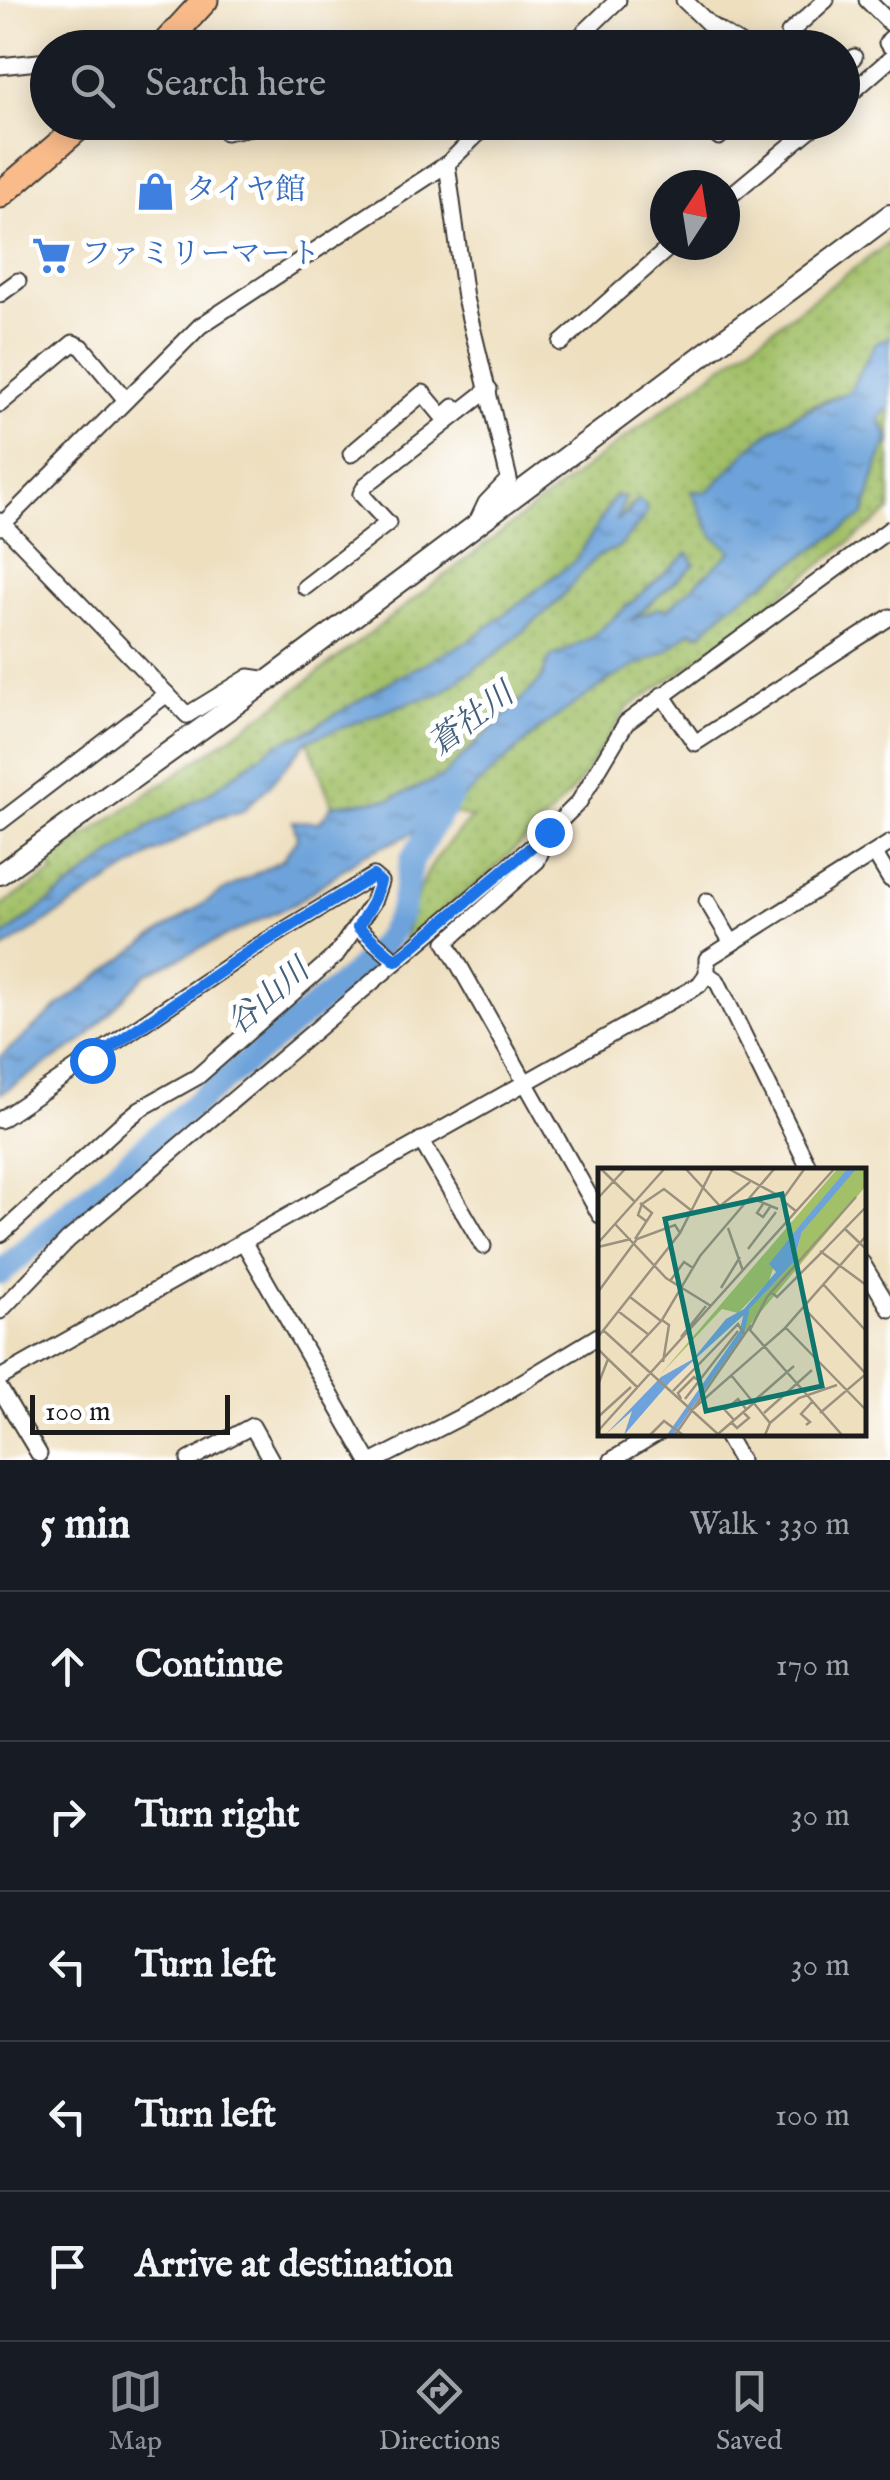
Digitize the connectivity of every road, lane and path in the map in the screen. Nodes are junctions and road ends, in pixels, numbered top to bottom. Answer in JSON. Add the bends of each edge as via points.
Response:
{"nodes":[{"id":1,"x":205,"y":0,"type":"edge"},
{"id":2,"x":618,"y":0,"type":"edge"},
{"id":3,"x":684,"y":0,"type":"edge"},
{"id":4,"x":826,"y":0,"type":"edge"},
{"id":5,"x":867,"y":0,"type":"edge"},
{"id":6,"x":890,"y":23,"type":"edge"},
{"id":7,"x":178,"y":30,"type":"edge"},
{"id":8,"x":587,"y":30,"type":"edge"},
{"id":9,"x":717,"y":30,"type":"edge"},
{"id":10,"x":792,"y":30,"type":"edge"},
{"id":11,"x":890,"y":39,"type":"edge"},
{"id":12,"x":890,"y":46,"type":"edge"},
{"id":13,"x":890,"y":58,"type":"edge"},
{"id":14,"x":30,"y":63,"type":"edge"},
{"id":15,"x":0,"y":66,"type":"edge"},
{"id":16,"x":860,"y":86,"type":"edge"},
{"id":17,"x":64,"y":140,"type":"edge"},
{"id":18,"x":472,"y":140,"type":"edge"},
{"id":19,"x":797,"y":140,"type":"edge"},
{"id":20,"x":447,"y":164,"type":"junction"},
{"id":21,"x":740,"y":188,"type":"edge"},
{"id":22,"x":0,"y":195,"type":"edge"},
{"id":23,"x":890,"y":215,"type":"edge"},
{"id":24,"x":655,"y":260,"type":"edge"},
{"id":25,"x":18,"y":281,"type":"dead end"},
{"id":26,"x":0,"y":294,"type":"edge"},
{"id":27,"x":561,"y":343,"type":"dead end"},
{"id":28,"x":487,"y":383,"type":"junction"},
{"id":29,"x":126,"y":400,"type":"junction"},
{"id":30,"x":0,"y":404,"type":"edge"},
{"id":31,"x":351,"y":454,"type":"dead end"},
{"id":32,"x":1,"y":524,"type":"edge"},
{"id":33,"x":476,"y":525,"type":"junction"},
{"id":34,"x":890,"y":529,"type":"edge"},
{"id":35,"x":305,"y":587,"type":"dead end"},
{"id":36,"x":890,"y":617,"type":"edge"},
{"id":37,"x":269,"y":680,"type":"junction"},
{"id":38,"x":166,"y":694,"type":"junction"},
{"id":39,"x":662,"y":695,"type":"junction"},
{"id":40,"x":0,"y":822,"type":"edge"},
{"id":41,"x":549,"y":832,"type":"junction"},
{"id":42,"x":890,"y":843,"type":"edge"},
{"id":43,"x":875,"y":854,"type":"junction"},
{"id":44,"x":0,"y":874,"type":"edge"},
{"id":45,"x":890,"y":880,"type":"edge"},
{"id":46,"x":707,"y":902,"type":"dead end"},
{"id":47,"x":358,"y":927,"type":"junction"},
{"id":48,"x":732,"y":943,"type":"junction"},
{"id":49,"x":395,"y":960,"type":"junction"},
{"id":50,"x":708,"y":974,"type":"junction"},
{"id":51,"x":524,"y":1081,"type":"junction"},
{"id":52,"x":0,"y":1120,"type":"edge"},
{"id":53,"x":421,"y":1140,"type":"junction"},
{"id":54,"x":809,"y":1168,"type":"edge"},
{"id":55,"x":598,"y":1211,"type":"edge"},
{"id":56,"x":0,"y":1234,"type":"edge"},
{"id":57,"x":243,"y":1241,"type":"junction"},
{"id":58,"x":482,"y":1246,"type":"dead end"},
{"id":59,"x":865,"y":1269,"type":"edge"},
{"id":60,"x":890,"y":1309,"type":"edge"},
{"id":61,"x":0,"y":1310,"type":"edge"},
{"id":62,"x":598,"y":1336,"type":"edge"},
{"id":63,"x":0,"y":1378,"type":"edge"},
{"id":64,"x":0,"y":1389,"type":"edge"},
{"id":65,"x":654,"y":1435,"type":"edge"},
{"id":66,"x":726,"y":1435,"type":"edge"},
{"id":67,"x":39,"y":1454,"type":"dead end"},
{"id":68,"x":195,"y":1459,"type":"edge"},
{"id":69,"x":271,"y":1460,"type":"edge"},
{"id":70,"x":368,"y":1460,"type":"edge"},
{"id":71,"x":377,"y":1460,"type":"edge"},
{"id":72,"x":612,"y":1460,"type":"edge"},
{"id":73,"x":740,"y":1460,"type":"edge"}],
"edges":[{"from":1,"to":7,"type":"highway"},
{"from":2,"to":8,"type":"street"},
{"from":3,"to":9,"type":"street"},
{"from":4,"to":10,"type":"street"},
{"from":5,"to":6,"type":"street"},
{"from":11,"to":12,"type":"street"},
{"from":13,"to":16,"type":"street"},
{"from":14,"to":15,"type":"street"},
{"from":17,"to":22,"type":"highway"},
{"from":18,"to":20,"type":"street"},
{"from":19,"to":21,"type":"street"},
{"from":20,"to":28,"type":"street","via":[[466,298]]},
{"from":20,"to":29,"type":"street","via":[[200,326]]},
{"from":23,"to":33,"type":"street"},
{"from":24,"to":27,"type":"street"},
{"from":25,"to":26,"type":"street"},
{"from":28,"to":31,"type":"street","via":[[444,418],[423,393]]},
{"from":28,"to":33,"type":"street","via":[[509,479]]},
{"from":28,"to":35,"type":"street","via":[[366,485],[362,494],[388,524]]},
{"from":29,"to":30,"type":"street","via":[[73,343]]},
{"from":29,"to":32,"type":"street"},
{"from":32,"to":38,"type":"street"},
{"from":33,"to":37,"type":"street"},
{"from":34,"to":39,"type":"street"},
{"from":36,"to":39,"type":"street","via":[[695,743]]},
{"from":37,"to":38,"type":"street","via":[[249,677],[187,715]]},
{"from":37,"to":44,"type":"street"},
{"from":38,"to":40,"type":"street"},
{"from":39,"to":41,"type":"street","via":[[626,723],[579,802]]},
{"from":41,"to":49,"type":"street"},
{"from":41,"to":51,"type":"street","via":[[536,861],[446,942]]},
{"from":42,"to":43,"type":"street"},
{"from":43,"to":45,"type":"street"},
{"from":43,"to":48,"type":"street"},
{"from":46,"to":48,"type":"street"},
{"from":47,"to":49,"type":"street"},
{"from":47,"to":52,"type":"street","via":[[380,882],[373,876]]},
{"from":47,"to":56,"type":"street","via":[[197,1077],[140,1109]]},
{"from":48,"to":50,"type":"street","via":[[708,959]]},
{"from":49,"to":61,"type":"street","via":[[68,1240]]},
{"from":50,"to":51,"type":"street"},
{"from":50,"to":54,"type":"street"},
{"from":51,"to":53,"type":"street"},
{"from":51,"to":55,"type":"street"},
{"from":53,"to":57,"type":"street"},
{"from":53,"to":58,"type":"street"},
{"from":57,"to":63,"type":"street"},
{"from":57,"to":70,"type":"street"},
{"from":59,"to":60,"type":"street"},
{"from":62,"to":71,"type":"street"},
{"from":64,"to":67,"type":"street"},
{"from":65,"to":72,"type":"street"},
{"from":66,"to":73,"type":"street"},
{"from":68,"to":69,"type":"street","via":[[252,1426]]}]}
